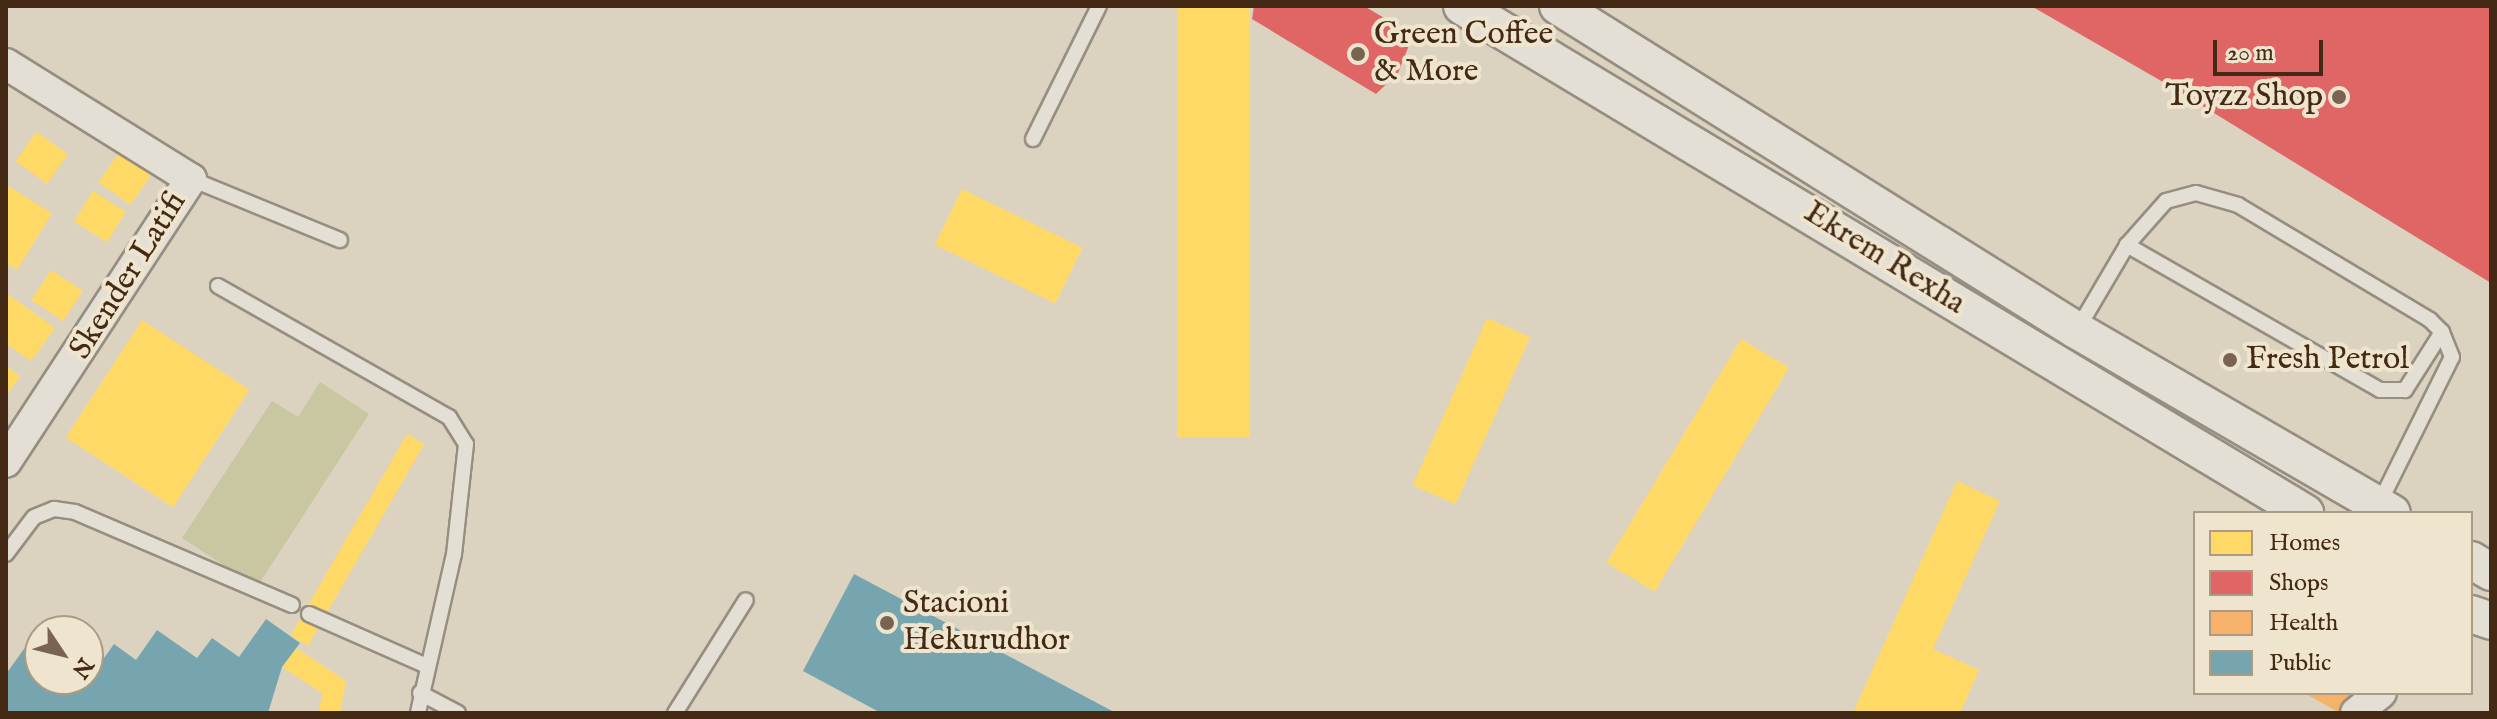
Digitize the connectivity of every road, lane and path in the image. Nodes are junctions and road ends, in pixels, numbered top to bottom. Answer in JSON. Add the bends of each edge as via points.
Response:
{"nodes":[{"id":1,"x":1099,"y":6,"type":"edge"},
{"id":2,"x":1462,"y":6,"type":"edge"},
{"id":3,"x":1558,"y":6,"type":"edge"},
{"id":4,"x":10,"y":76,"type":"edge"},
{"id":5,"x":1033,"y":139,"type":"dead end"},
{"id":6,"x":191,"y":179,"type":"junction"},
{"id":7,"x":340,"y":240,"type":"dead end"},
{"id":8,"x":2127,"y":245,"type":"junction"},
{"id":9,"x":218,"y":286,"type":"dead end"},
{"id":10,"x":2076,"y":330,"type":"junction"},
{"id":11,"x":2442,"y":332,"type":"junction"},
{"id":12,"x":6,"y":462,"type":"edge"},
{"id":13,"x":2385,"y":509,"type":"edge"},
{"id":14,"x":2302,"y":511,"type":"edge"},
{"id":15,"x":6,"y":554,"type":"edge"},
{"id":16,"x":2473,"y":561,"type":"edge"},
{"id":17,"x":2491,"y":572,"type":"edge"},
{"id":18,"x":746,"y":600,"type":"dead end"},
{"id":19,"x":292,"y":605,"type":"dead end"},
{"id":20,"x":309,"y":614,"type":"dead end"},
{"id":21,"x":427,"y":666,"type":"junction"},
{"id":22,"x":420,"y":693,"type":"junction"},
{"id":23,"x":2378,"y":695,"type":"edge"},
{"id":24,"x":418,"y":713,"type":"edge"},
{"id":25,"x":458,"y":713,"type":"edge"},
{"id":26,"x":675,"y":713,"type":"edge"},
{"id":27,"x":2356,"y":713,"type":"edge"}],
"edges":[{"from":1,"to":5,"type":"lane"},
{"from":2,"to":14,"type":"street","name":"Ekrem Rexha"},
{"from":3,"to":10,"type":"street","name":"Ekrem Rexha"},
{"from":4,"to":6,"type":"street","name":"Skender Latifi"},
{"from":6,"to":7,"type":"lane"},
{"from":6,"to":12,"type":"street","name":"Skender Latifi"},
{"from":8,"to":10,"type":"lane"},
{"from":8,"to":11,"type":"lane","via":[[2166,201],[2196,193],[2238,205]]},
{"from":8,"to":11,"type":"lane","via":[[2380,390],[2405,390]]},
{"from":9,"to":21,"type":"lane","via":[[449,417],[466,444],[457,539]]},
{"from":10,"to":13,"type":"street","name":"Ekrem Rexha"},
{"from":11,"to":13,"type":"lane","via":[[2452,357]]},
{"from":15,"to":19,"type":"lane","via":[[34,517],[54,509],[75,512]]},
{"from":16,"to":17,"type":"street"},
{"from":18,"to":26,"type":"lane"},
{"from":20,"to":21,"type":"lane"},
{"from":21,"to":22,"type":"lane"},
{"from":22,"to":24,"type":"lane"},
{"from":22,"to":25,"type":"lane"},
{"from":23,"to":27,"type":"street"}]}
